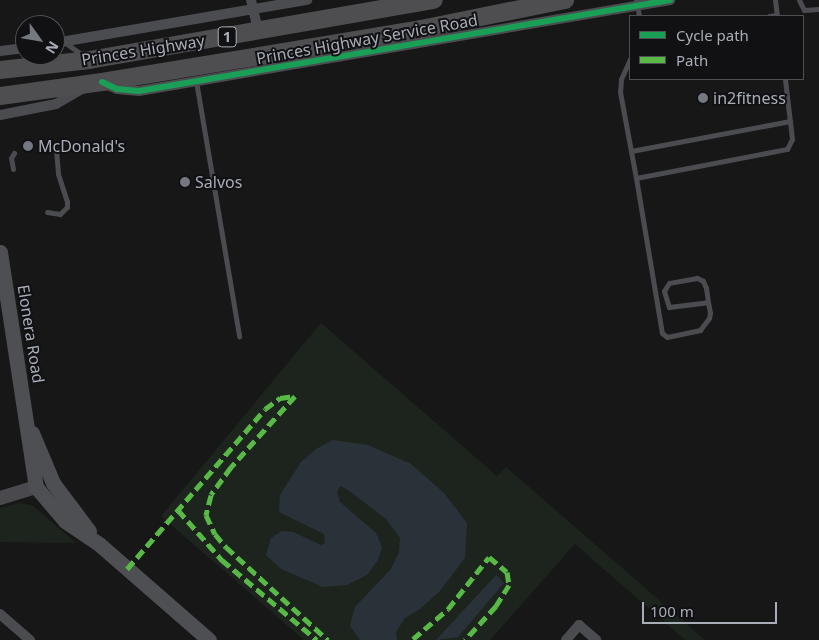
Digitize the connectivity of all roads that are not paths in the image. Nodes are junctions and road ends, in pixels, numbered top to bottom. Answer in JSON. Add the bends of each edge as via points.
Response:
{"nodes":[{"id":1,"x":306,"y":0,"type":"edge"},
{"id":2,"x":434,"y":0,"type":"edge"},
{"id":3,"x":565,"y":0,"type":"edge"},
{"id":4,"x":670,"y":0,"type":"edge"},
{"id":5,"x":775,"y":0,"type":"edge"},
{"id":6,"x":799,"y":0,"type":"edge"},
{"id":7,"x":252,"y":5,"type":"edge"},
{"id":8,"x":638,"y":7,"type":"edge"},
{"id":9,"x":819,"y":9,"type":"edge"},
{"id":10,"x":777,"y":15,"type":"edge"},
{"id":11,"x":258,"y":32,"type":"junction"},
{"id":12,"x":65,"y":41,"type":"edge"},
{"id":13,"x":65,"y":45,"type":"edge"},
{"id":14,"x":15,"y":49,"type":"edge"},
{"id":15,"x":0,"y":51,"type":"edge"},
{"id":16,"x":65,"y":60,"type":"edge"},
{"id":17,"x":89,"y":60,"type":"junction"},
{"id":18,"x":629,"y":61,"type":"edge"},
{"id":19,"x":15,"y":64,"type":"edge"},
{"id":20,"x":0,"y":70,"type":"edge"},
{"id":21,"x":785,"y":80,"type":"edge"},
{"id":22,"x":196,"y":82,"type":"junction"},
{"id":23,"x":96,"y":83,"type":"junction"},
{"id":24,"x":0,"y":96,"type":"edge"},
{"id":25,"x":0,"y":115,"type":"edge"},
{"id":26,"x":790,"y":121,"type":"junction"},
{"id":27,"x":41,"y":148,"type":"dead end"},
{"id":28,"x":631,"y":151,"type":"junction"},
{"id":29,"x":14,"y":153,"type":"dead end"},
{"id":30,"x":13,"y":169,"type":"dead end"},
{"id":31,"x":636,"y":178,"type":"junction"},
{"id":32,"x":47,"y":212,"type":"dead end"},
{"id":33,"x":0,"y":252,"type":"edge"},
{"id":34,"x":0,"y":257,"type":"edge"},
{"id":35,"x":708,"y":302,"type":"junction"},
{"id":36,"x":239,"y":336,"type":"dead end"},
{"id":37,"x":28,"y":421,"type":"junction"},
{"id":38,"x":39,"y":450,"type":"junction"},
{"id":39,"x":36,"y":487,"type":"junction"},
{"id":40,"x":60,"y":494,"type":"junction"},
{"id":41,"x":0,"y":498,"type":"edge"},
{"id":42,"x":99,"y":544,"type":"junction"},
{"id":43,"x":1,"y":615,"type":"edge"},
{"id":44,"x":30,"y":640,"type":"edge"},
{"id":45,"x":209,"y":640,"type":"edge"},
{"id":46,"x":566,"y":640,"type":"edge"},
{"id":47,"x":596,"y":640,"type":"edge"}],
"edges":[{"from":1,"to":7,"type":"street"},
{"from":2,"to":11,"type":"highway","name":"Princes Highway","number":"1"},
{"from":3,"to":23,"type":"highway","name":"Princes Highway","number":"1","via":[[421,29]]},
{"from":4,"to":8,"type":"street","name":"Princes Highway Service Road"},
{"from":5,"to":10,"type":"lane"},
{"from":6,"to":9,"type":"lane","via":[[804,10]]},
{"from":7,"to":11,"type":"street"},
{"from":7,"to":12,"type":"street","name":"Princes Highway"},
{"from":8,"to":22,"type":"street","name":"Princes Highway Service Road"},
{"from":11,"to":17,"type":"highway","name":"Princes Highway","number":"1"},
{"from":13,"to":17,"type":"lane"},
{"from":14,"to":15,"type":"street"},
{"from":16,"to":17,"type":"highway","name":"Princes Highway","number":"1"},
{"from":18,"to":28,"type":"lane","via":[[621,79],[620,92]]},
{"from":19,"to":20,"type":"highway","name":"Princes Highway","number":"1"},
{"from":21,"to":26,"type":"lane"},
{"from":22,"to":23,"type":"street","name":"Princes Highway Service Road","via":[[139,91]]},
{"from":22,"to":36,"type":"lane"},
{"from":23,"to":24,"type":"highway","name":"Princes Highway","number":"1"},
{"from":23,"to":25,"type":"street","via":[[56,104]]},
{"from":26,"to":28,"type":"lane"},
{"from":26,"to":31,"type":"lane","via":[[792,140],[782,152]]},
{"from":27,"to":32,"type":"lane","via":[[56,150],[58,174],[67,200],[67,207],[60,214]]},
{"from":28,"to":31,"type":"lane"},
{"from":29,"to":30,"type":"lane","via":[[11,158]]},
{"from":31,"to":35,"type":"lane","via":[[662,333],[670,337],[704,328],[709,318]]},
{"from":33,"to":34,"type":"main road","name":"Elonera Road"},
{"from":34,"to":37,"type":"main road","name":"Elonera Road"},
{"from":35,"to":35,"type":"lane","via":[[706,284],[701,279],[669,283],[664,288],[667,304],[672,308]]},
{"from":37,"to":38,"type":"main road","name":"Elonera Road"},
{"from":37,"to":39,"type":"main road","name":"Elonera Road","via":[[29,454]]},
{"from":38,"to":39,"type":"main road","via":[[41,478]]},
{"from":38,"to":40,"type":"main road","name":"Elonera Road"},
{"from":39,"to":40,"type":"main road"},
{"from":39,"to":41,"type":"street"},
{"from":39,"to":42,"type":"main road","name":"Elonera Road","via":[[53,510]]},
{"from":40,"to":42,"type":"main road","name":"Elonera Road"},
{"from":42,"to":45,"type":"main road","name":"Elonera Road"},
{"from":43,"to":44,"type":"street"},
{"from":46,"to":47,"type":"street","via":[[579,626]]}]}
